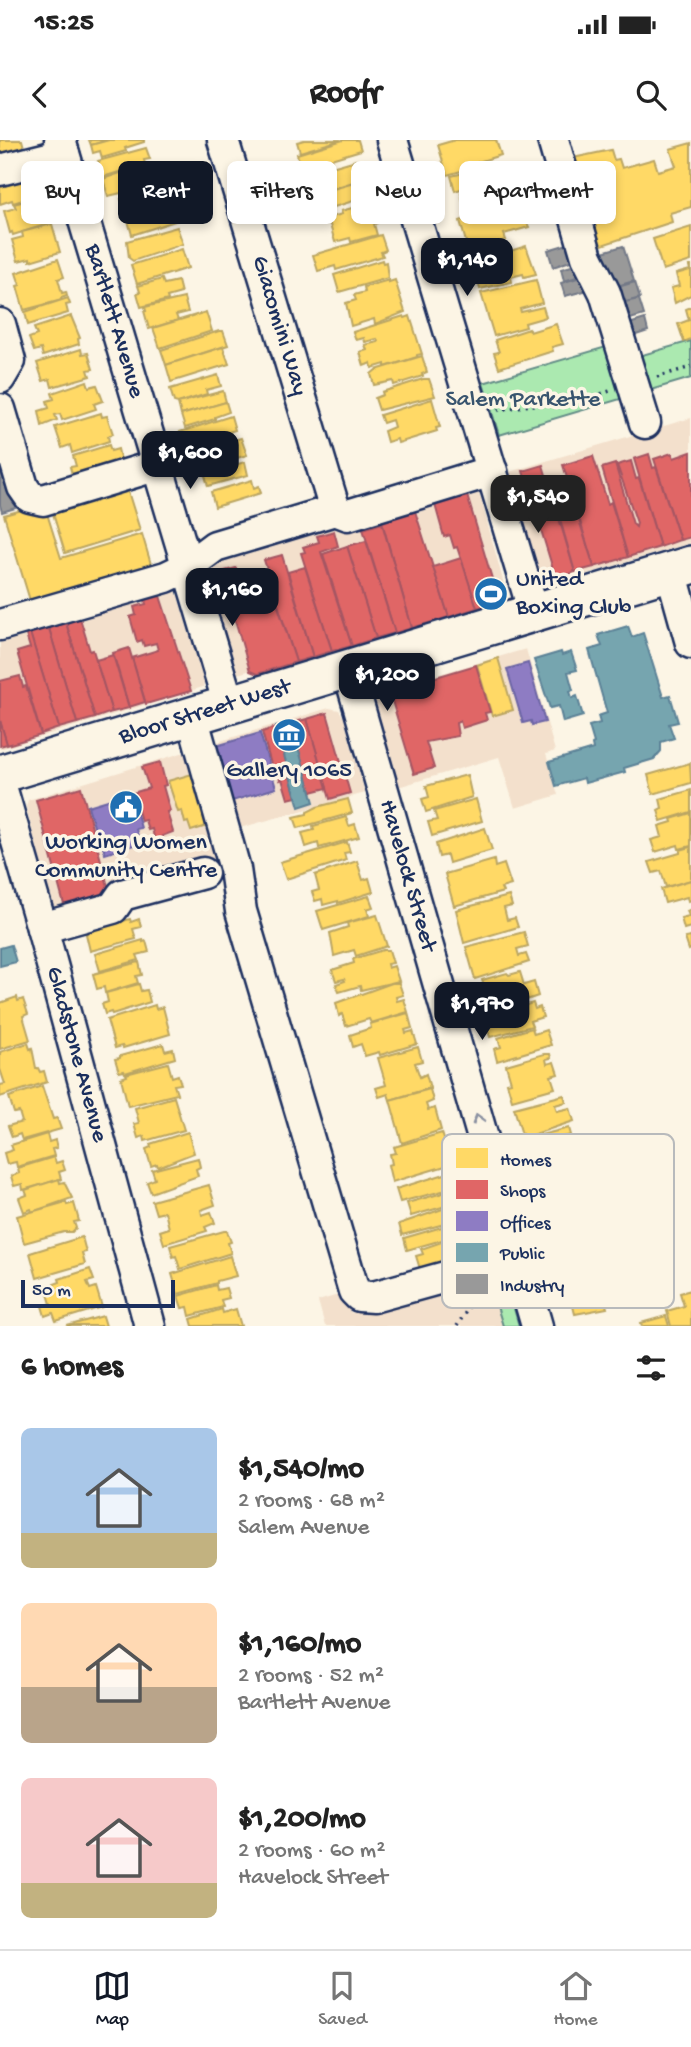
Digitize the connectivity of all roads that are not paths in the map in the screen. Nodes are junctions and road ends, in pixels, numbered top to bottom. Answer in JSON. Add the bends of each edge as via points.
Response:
{"nodes":[{"id":1,"x":223,"y":140,"type":"edge"},
{"id":2,"x":392,"y":140,"type":"edge"},
{"id":3,"x":553,"y":140,"type":"edge"},
{"id":4,"x":62,"y":147,"type":"edge"},
{"id":5,"x":0,"y":170,"type":"edge"},
{"id":6,"x":0,"y":324,"type":"edge"},
{"id":7,"x":0,"y":379,"type":"edge"},
{"id":8,"x":0,"y":409,"type":"edge"},
{"id":9,"x":645,"y":423,"type":"dead end"},
{"id":10,"x":155,"y":466,"type":"junction"},
{"id":11,"x":492,"y":471,"type":"junction"},
{"id":12,"x":335,"y":510,"type":"junction"},
{"id":13,"x":187,"y":567,"type":"junction"},
{"id":14,"x":681,"y":568,"type":"edge"},
{"id":15,"x":534,"y":613,"type":"junction"},
{"id":16,"x":0,"y":625,"type":"edge"},
{"id":17,"x":691,"y":643,"type":"edge"},
{"id":18,"x":348,"y":669,"type":"junction"},
{"id":19,"x":229,"y":705,"type":"junction"},
{"id":20,"x":192,"y":716,"type":"junction"},
{"id":21,"x":0,"y":774,"type":"edge"},
{"id":22,"x":0,"y":783,"type":"edge"},
{"id":23,"x":203,"y":873,"type":"dead end"},
{"id":24,"x":42,"y":928,"type":"junction"},
{"id":25,"x":482,"y":1134,"type":"edge"},
{"id":26,"x":442,"y":1278,"type":"edge"},
{"id":27,"x":532,"y":1308,"type":"edge"},
{"id":28,"x":150,"y":1326,"type":"edge"},
{"id":29,"x":537,"y":1326,"type":"edge"}],
"edges":[{"from":1,"to":12,"type":"street","name":"Giacomini Way"},
{"from":2,"to":11,"type":"street"},
{"from":3,"to":9,"type":"street","via":[[587,257],[605,292]]},
{"from":4,"to":5,"type":"street"},
{"from":4,"to":10,"type":"street","name":"Bartlett Avenue"},
{"from":6,"to":7,"type":"street","via":[[10,361]]},
{"from":8,"to":10,"type":"street","via":[[23,488],[30,497],[43,500]]},
{"from":10,"to":13,"type":"street","name":"Bartlett Avenue"},
{"from":11,"to":12,"type":"street","via":[[348,515]]},
{"from":11,"to":15,"type":"street"},
{"from":12,"to":13,"type":"street","via":[[215,546]]},
{"from":13,"to":16,"type":"street"},
{"from":13,"to":19,"type":"street","name":"Bartlett Avenue"},
{"from":14,"to":15,"type":"main road","name":"Bloor Street West"},
{"from":14,"to":17,"type":"street"},
{"from":15,"to":18,"type":"main road","name":"Bloor Street West"},
{"from":18,"to":19,"type":"main road","name":"Bloor Street West"},
{"from":25,"to":18,"type":"street","name":"Havelock Street","one_way":true},
{"from":19,"to":20,"type":"main road","name":"Bloor Street West"},
{"from":20,"to":21,"type":"main road","name":"Bloor Street West"},
{"from":20,"to":26,"type":"street","via":[[235,869],[241,911],[354,1291],[373,1297]]},
{"from":22,"to":24,"type":"street","name":"Gladstone Avenue"},
{"from":23,"to":24,"type":"street","via":[[122,895],[113,908]]},
{"from":24,"to":28,"type":"street","name":"Gladstone Avenue"},
{"from":27,"to":29,"type":"street","name":"Havelock Street"}]}
